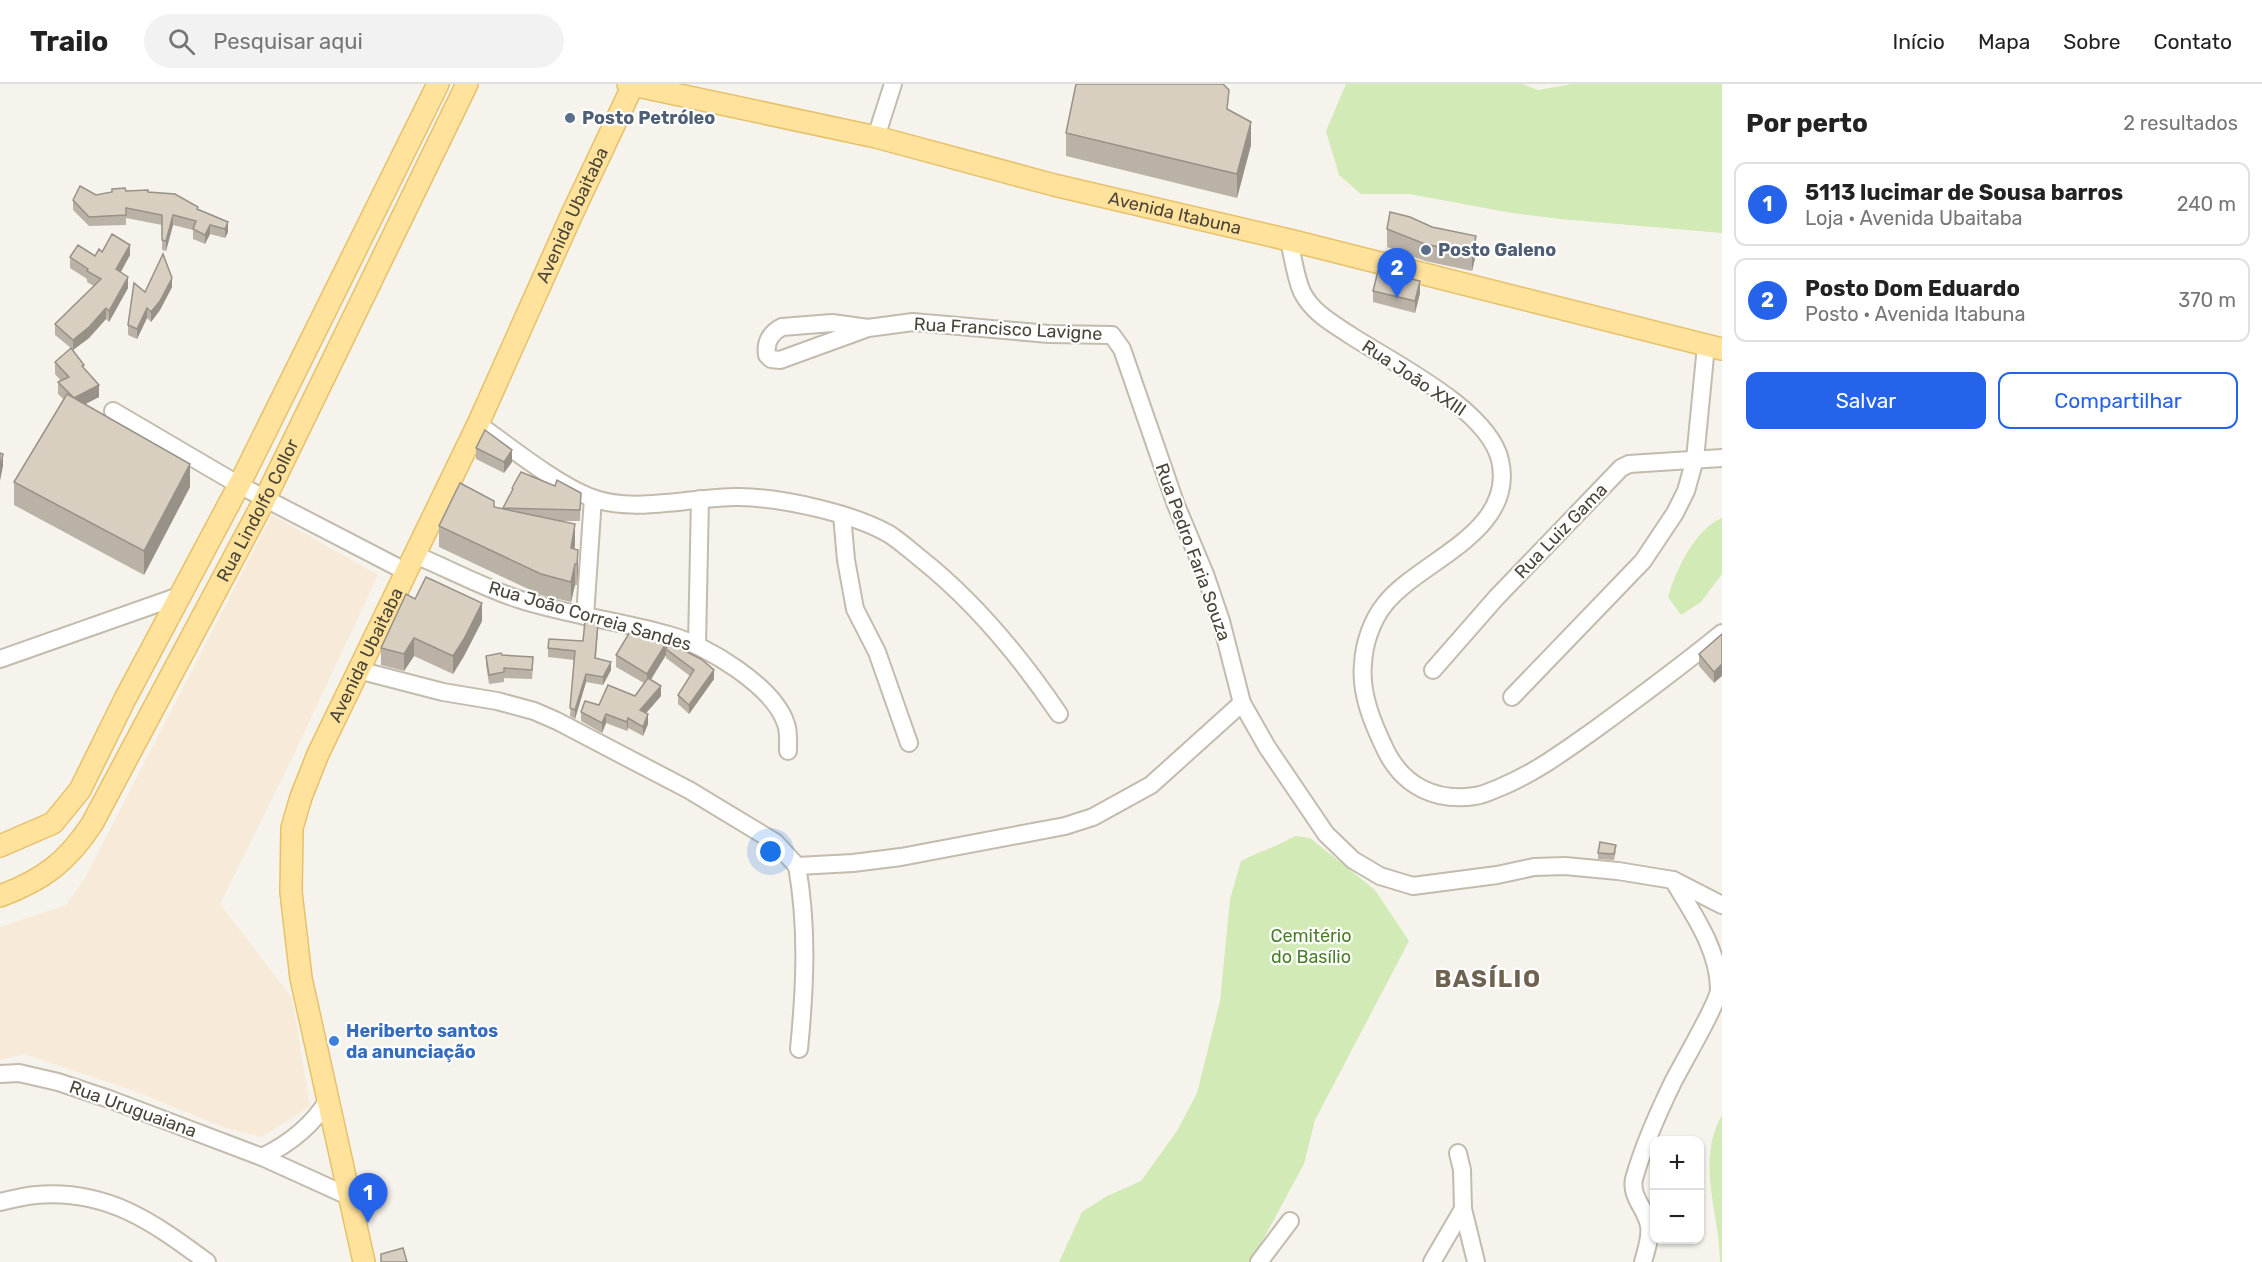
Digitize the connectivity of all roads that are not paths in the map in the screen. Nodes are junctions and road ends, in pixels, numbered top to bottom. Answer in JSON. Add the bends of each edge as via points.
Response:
{"nodes":[{"id":1,"x":438,"y":84,"type":"edge"},
{"id":2,"x":467,"y":84,"type":"edge"},
{"id":3,"x":893,"y":84,"type":"edge"},
{"id":4,"x":631,"y":85,"type":"edge"},
{"id":5,"x":876,"y":137,"type":"junction"},
{"id":6,"x":1289,"y":240,"type":"junction"},
{"id":7,"x":868,"y":328,"type":"junction"},
{"id":8,"x":1112,"y":335,"type":"joint"},
{"id":9,"x":1714,"y":348,"type":"edge"},
{"id":10,"x":113,"y":411,"type":"dead end"},
{"id":11,"x":477,"y":424,"type":"junction"},
{"id":12,"x":1722,"y":458,"type":"edge"},
{"id":13,"x":1695,"y":459,"type":"junction"},
{"id":14,"x":239,"y":485,"type":"junction"},
{"id":15,"x":592,"y":498,"type":"junction"},
{"id":16,"x":700,"y":499,"type":"junction"},
{"id":17,"x":265,"y":500,"type":"junction"},
{"id":18,"x":842,"y":515,"type":"junction"},
{"id":19,"x":409,"y":562,"type":"junction"},
{"id":20,"x":179,"y":596,"type":"junction"},
{"id":21,"x":585,"y":616,"type":"junction"},
{"id":22,"x":1722,"y":633,"type":"edge"},
{"id":23,"x":697,"y":645,"type":"junction"},
{"id":24,"x":0,"y":660,"type":"edge"},
{"id":25,"x":358,"y":670,"type":"junction"},
{"id":26,"x":1433,"y":670,"type":"dead end"},
{"id":27,"x":1512,"y":697,"type":"dead end"},
{"id":28,"x":1242,"y":703,"type":"junction"},
{"id":29,"x":1059,"y":714,"type":"dead end"},
{"id":30,"x":909,"y":743,"type":"dead end"},
{"id":31,"x":788,"y":751,"type":"dead end"},
{"id":32,"x":0,"y":846,"type":"edge"},
{"id":33,"x":797,"y":866,"type":"junction"},
{"id":34,"x":1673,"y":880,"type":"junction"},
{"id":35,"x":0,"y":896,"type":"edge"},
{"id":36,"x":1722,"y":905,"type":"edge"},
{"id":37,"x":799,"y":1049,"type":"dead end"},
{"id":38,"x":0,"y":1074,"type":"edge"},
{"id":39,"x":328,"y":1100,"type":"junction"},
{"id":40,"x":1458,"y":1153,"type":"dead end"},
{"id":41,"x":262,"y":1157,"type":"junction"},
{"id":42,"x":348,"y":1196,"type":"junction"},
{"id":43,"x":0,"y":1202,"type":"edge"},
{"id":44,"x":1463,"y":1209,"type":"junction"},
{"id":45,"x":1290,"y":1221,"type":"dead end"},
{"id":46,"x":207,"y":1262,"type":"edge"},
{"id":47,"x":364,"y":1262,"type":"edge"},
{"id":48,"x":1259,"y":1262,"type":"edge"},
{"id":49,"x":1432,"y":1262,"type":"edge"},
{"id":50,"x":1476,"y":1262,"type":"edge"},
{"id":51,"x":1644,"y":1262,"type":"edge"}],
"edges":[{"from":1,"to":14,"type":"main road","name":"Rua Lindolfo Collor"},
{"from":2,"to":17,"type":"main road","name":"Rua Lindolfo Collor"},
{"from":3,"to":5,"type":"street"},
{"from":4,"to":5,"type":"main road","name":"Avenida Itabuna"},
{"from":4,"to":11,"type":"main road","name":"Avenida Ubaitaba"},
{"from":5,"to":6,"type":"main road","name":"Avenida Itabuna","via":[[1054,185]]},
{"from":6,"to":9,"type":"main road","name":"Avenida Itabuna"},
{"from":6,"to":22,"type":"street","name":"Rua João XXIII","via":[[1302,293],[1319,315],[1435,388],[1470,415],[1487,432],[1502,468],[1499,494],[1489,514],[1460,546],[1397,590],[1373,621],[1362,680],[1373,723],[1391,762],[1409,781],[1448,798],[1478,796],[1505,785],[1542,767]]},
{"from":7,"to":7,"type":"street","name":"Rua Francisco Lavigne","via":[[780,360],[767,356],[768,339],[782,327],[832,323]]},
{"from":7,"to":8,"type":"street","name":"Rua Francisco Lavigne","via":[[913,322],[1049,334]]},
{"from":8,"to":28,"type":"street","name":"Rua Pedro Faria Souza","via":[[1122,349],[1221,621]]},
{"from":9,"to":13,"type":"street"},
{"from":10,"to":14,"type":"street","name":"Rua João Correia Sandes"},
{"from":11,"to":15,"type":"street"},
{"from":11,"to":19,"type":"main road","name":"Avenida Ubaitaba"},
{"from":12,"to":13,"type":"street","name":"Rua Luiz Gama"},
{"from":13,"to":26,"type":"street","name":"Rua Luiz Gama","via":[[1629,464],[1621,468]]},
{"from":13,"to":27,"type":"street","via":[[1686,491],[1643,561]]},
{"from":14,"to":17,"type":"street","name":"Rua João Correia Sandes"},
{"from":14,"to":20,"type":"main road","name":"Rua Lindolfo Collor"},
{"from":15,"to":16,"type":"street","via":[[633,504]]},
{"from":15,"to":21,"type":"street"},
{"from":16,"to":18,"type":"street","via":[[741,497]]},
{"from":16,"to":23,"type":"street"},
{"from":17,"to":19,"type":"street","name":"Rua João Correia Sandes"},
{"from":17,"to":35,"type":"main road","name":"Rua Lindolfo Collor","via":[[92,824],[75,849],[54,868]]},
{"from":18,"to":29,"type":"street","via":[[890,535],[938,572],[994,630]]},
{"from":18,"to":30,"type":"street","via":[[855,609],[877,652]]},
{"from":19,"to":21,"type":"street","name":"Rua João Correia Sandes","via":[[518,599]]},
{"from":19,"to":25,"type":"main road","name":"Avenida Ubaitaba"},
{"from":20,"to":24,"type":"street"},
{"from":20,"to":32,"type":"main road","name":"Rua Lindolfo Collor","via":[[80,790],[52,823]]},
{"from":21,"to":23,"type":"street","name":"Rua João Correia Sandes"},
{"from":23,"to":31,"type":"street","name":"Rua João Correia Sandes","via":[[745,675],[773,700],[786,723]]},
{"from":25,"to":33,"type":"street","via":[[443,692],[497,700],[557,720],[689,789],[775,842]]},
{"from":25,"to":39,"type":"main road","name":"Avenida Ubaitaba","via":[[318,754],[292,828],[291,892],[301,978]]},
{"from":28,"to":33,"type":"street","via":[[1151,785],[1093,817],[1065,826],[900,857]]},
{"from":28,"to":34,"type":"street","name":"Rua Pedro Faria Souza","via":[[1326,834],[1353,860],[1380,876],[1413,886],[1534,867],[1565,866]]},
{"from":33,"to":37,"type":"street","via":[[803,909],[805,982]]},
{"from":34,"to":36,"type":"street","name":"Rua Pedro Faria Souza"},
{"from":34,"to":51,"type":"street","via":[[1707,936],[1720,991],[1673,1082],[1634,1181],[1650,1230]]},
{"from":38,"to":41,"type":"street","name":"Rua Uruguaiana","via":[[19,1073],[58,1082]]},
{"from":39,"to":41,"type":"street","via":[[300,1132]]},
{"from":39,"to":42,"type":"main road","name":"Avenida Ubaitaba"},
{"from":40,"to":44,"type":"street"},
{"from":41,"to":42,"type":"street","name":"Rua Uruguaiana"},
{"from":42,"to":47,"type":"main road","name":"Avenida Ubaitaba"},
{"from":43,"to":46,"type":"street","via":[[66,1194],[107,1202],[134,1213]]},
{"from":44,"to":49,"type":"street"},
{"from":44,"to":50,"type":"street"},
{"from":45,"to":48,"type":"street"}]}
